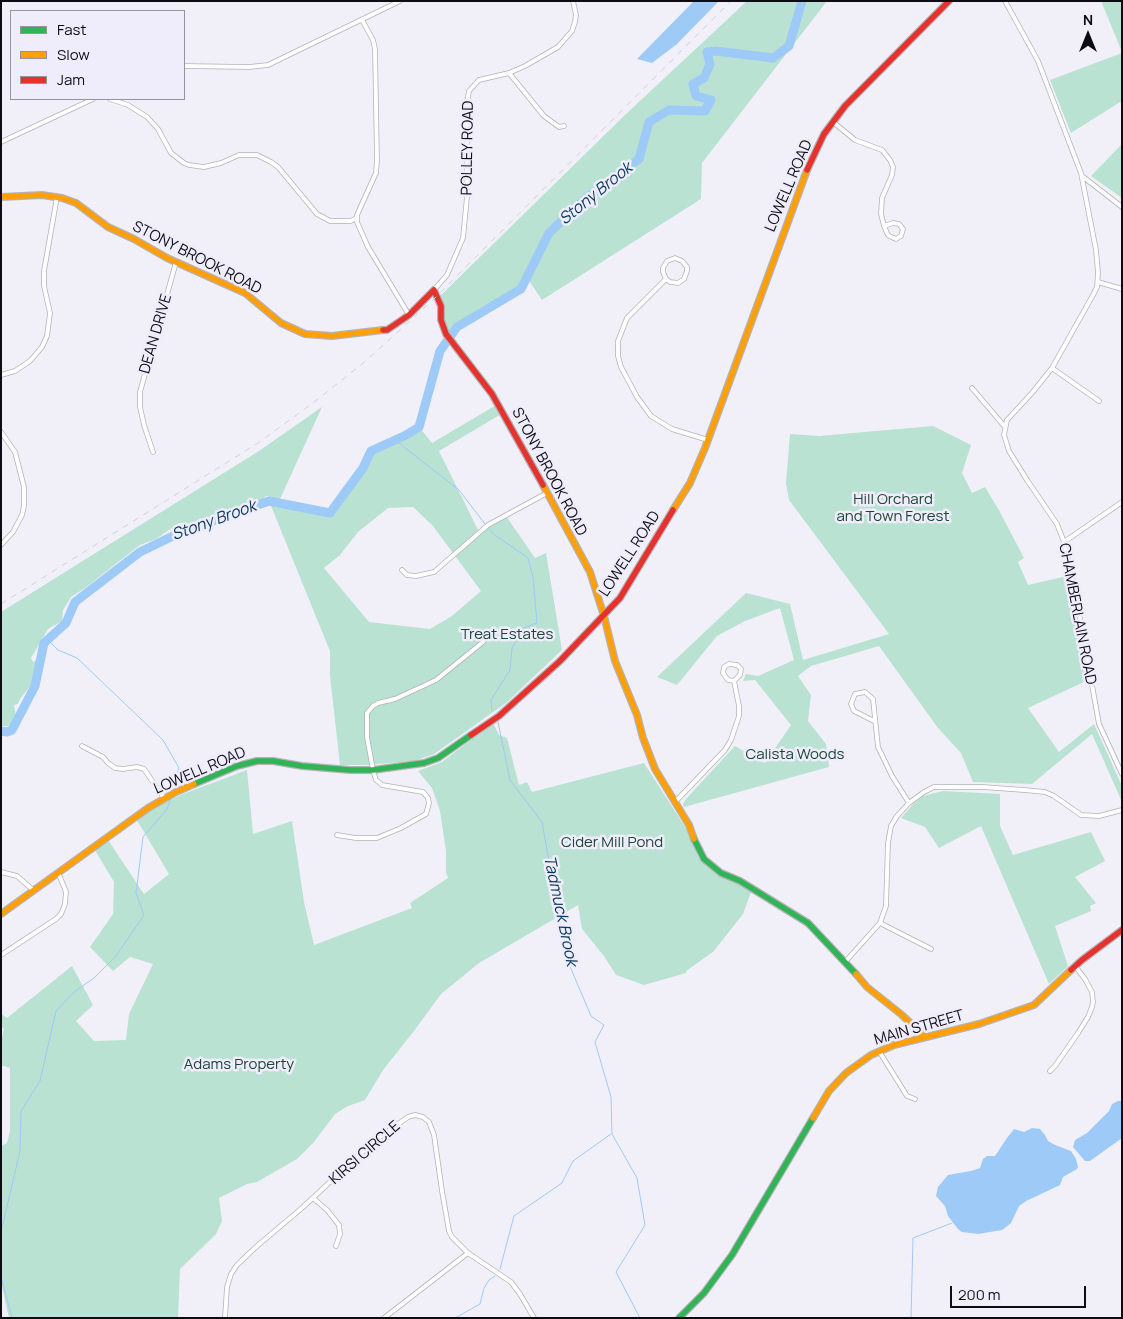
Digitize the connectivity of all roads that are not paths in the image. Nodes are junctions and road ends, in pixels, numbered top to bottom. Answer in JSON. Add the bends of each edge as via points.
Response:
{"nodes":[{"id":1,"x":400,"y":1,"type":"edge"},
{"id":2,"x":573,"y":1,"type":"edge"},
{"id":3,"x":949,"y":1,"type":"edge"},
{"id":4,"x":1005,"y":1,"type":"edge"},
{"id":5,"x":362,"y":20,"type":"junction"},
{"id":6,"x":185,"y":66,"type":"edge"},
{"id":7,"x":509,"y":72,"type":"junction"},
{"id":8,"x":91,"y":100,"type":"edge"},
{"id":9,"x":113,"y":100,"type":"edge"},
{"id":10,"x":130,"y":100,"type":"edge"},
{"id":11,"x":128,"y":105,"type":"junction"},
{"id":12,"x":833,"y":122,"type":"junction"},
{"id":13,"x":564,"y":126,"type":"dead end"},
{"id":14,"x":1,"y":142,"type":"edge"},
{"id":15,"x":1082,"y":176,"type":"junction"},
{"id":16,"x":1,"y":197,"type":"edge"},
{"id":17,"x":57,"y":197,"type":"junction"},
{"id":18,"x":1122,"y":207,"type":"edge"},
{"id":19,"x":356,"y":218,"type":"junction"},
{"id":20,"x":884,"y":226,"type":"junction"},
{"id":21,"x":176,"y":262,"type":"junction"},
{"id":22,"x":666,"y":279,"type":"junction"},
{"id":23,"x":1098,"y":282,"type":"junction"},
{"id":24,"x":1122,"y":289,"type":"edge"},
{"id":25,"x":434,"y":290,"type":"junction"},
{"id":26,"x":409,"y":315,"type":"junction"},
{"id":27,"x":1052,"y":368,"type":"junction"},
{"id":28,"x":1,"y":375,"type":"edge"},
{"id":29,"x":972,"y":388,"type":"dead end"},
{"id":30,"x":1098,"y":401,"type":"dead end"},
{"id":31,"x":1005,"y":427,"type":"junction"},
{"id":32,"x":1,"y":432,"type":"edge"},
{"id":33,"x":708,"y":440,"type":"junction"},
{"id":34,"x":153,"y":452,"type":"dead end"},
{"id":35,"x":547,"y":493,"type":"junction"},
{"id":36,"x":1122,"y":502,"type":"edge"},
{"id":37,"x":1064,"y":542,"type":"junction"},
{"id":38,"x":1,"y":544,"type":"edge"},
{"id":39,"x":402,"y":570,"type":"dead end"},
{"id":40,"x":604,"y":616,"type":"junction"},
{"id":41,"x":483,"y":642,"type":"dead end"},
{"id":42,"x":734,"y":680,"type":"junction"},
{"id":43,"x":874,"y":721,"type":"junction"},
{"id":44,"x":82,"y":746,"type":"dead end"},
{"id":45,"x":373,"y":770,"type":"junction"},
{"id":46,"x":1122,"y":774,"type":"edge"},
{"id":47,"x":164,"y":798,"type":"junction"},
{"id":48,"x":675,"y":802,"type":"junction"},
{"id":49,"x":909,"y":803,"type":"junction"},
{"id":50,"x":1122,"y":810,"type":"edge"},
{"id":51,"x":338,"y":835,"type":"dead end"},
{"id":52,"x":1,"y":872,"type":"edge"},
{"id":53,"x":58,"y":872,"type":"junction"},
{"id":54,"x":33,"y":890,"type":"junction"},
{"id":55,"x":1,"y":914,"type":"edge"},
{"id":56,"x":880,"y":923,"type":"junction"},
{"id":57,"x":1122,"y":930,"type":"edge"},
{"id":58,"x":932,"y":949,"type":"dead end"},
{"id":59,"x":1,"y":955,"type":"edge"},
{"id":60,"x":845,"y":962,"type":"junction"},
{"id":61,"x":1075,"y":966,"type":"junction"},
{"id":62,"x":925,"y":1037,"type":"junction"},
{"id":63,"x":879,"y":1051,"type":"junction"},
{"id":64,"x":1050,"y":1071,"type":"dead end"},
{"id":65,"x":915,"y":1099,"type":"dead end"},
{"id":66,"x":312,"y":1198,"type":"junction"},
{"id":67,"x":336,"y":1246,"type":"dead end"},
{"id":68,"x":468,"y":1253,"type":"junction"},
{"id":69,"x":225,"y":1318,"type":"edge"},
{"id":70,"x":384,"y":1318,"type":"edge"},
{"id":71,"x":534,"y":1318,"type":"edge"},
{"id":72,"x":679,"y":1318,"type":"edge"}],
"edges":[{"from":1,"to":5,"type":"street"},
{"from":2,"to":7,"type":"street","name":"POLLEY ROAD","via":[[575,22],[565,41],[542,58]]},
{"from":3,"to":12,"type":"street","name":"LOWELL ROAD","via":[[859,91]]},
{"from":4,"to":15,"type":"street","via":[[1038,61]]},
{"from":5,"to":6,"type":"street","via":[[264,66]]},
{"from":5,"to":19,"type":"street","via":[[373,40],[375,54],[377,160],[376,173]]},
{"from":7,"to":13,"type":"street","via":[[544,116]]},
{"from":7,"to":25,"type":"street","name":"POLLEY ROAD","via":[[479,80],[469,92],[465,226],[455,259]]},
{"from":8,"to":14,"type":"street"},
{"from":9,"to":11,"type":"street"},
{"from":10,"to":11,"type":"street"},
{"from":11,"to":19,"type":"street","via":[[155,124],[171,153],[184,163],[204,167],[239,156],[257,155],[278,167],[317,214],[330,221]]},
{"from":12,"to":20,"type":"street","via":[[855,140],[882,150],[890,160],[892,175],[880,207]]},
{"from":12,"to":33,"type":"street","name":"LOWELL ROAD","via":[[819,144],[795,199]]},
{"from":15,"to":18,"type":"street"},
{"from":15,"to":23,"type":"street","via":[[1096,250]]},
{"from":16,"to":17,"type":"street","name":"STONY BROOK ROAD"},
{"from":17,"to":21,"type":"street","name":"STONY BROOK ROAD","via":[[76,204],[108,228]]},
{"from":17,"to":28,"type":"street","via":[[43,276],[50,313],[49,331],[42,347],[30,361]]},
{"from":19,"to":26,"type":"street","via":[[368,247]]},
{"from":20,"to":20,"type":"street","via":[[890,238],[901,236],[903,229],[899,224]]},
{"from":21,"to":26,"type":"street","name":"STONY BROOK ROAD","via":[[245,293],[281,323],[306,334],[332,336],[387,330]]},
{"from":21,"to":34,"type":"street","name":"DEAN DRIVE","via":[[140,392],[140,407]]},
{"from":22,"to":22,"type":"street","via":[[663,268],[667,261],[674,258],[685,264],[687,271],[681,281],[674,283]]},
{"from":22,"to":33,"type":"street","via":[[627,318],[618,341],[618,356],[637,397],[651,416],[672,429]]},
{"from":23,"to":24,"type":"street"},
{"from":23,"to":27,"type":"street","via":[[1094,295]]},
{"from":25,"to":26,"type":"street","name":"STONY BROOK ROAD"},
{"from":25,"to":35,"type":"street","name":"STONY BROOK ROAD","via":[[441,306],[446,334],[492,394]]},
{"from":27,"to":30,"type":"street"},
{"from":27,"to":31,"type":"street","via":[[1011,415]]},
{"from":29,"to":31,"type":"street"},
{"from":31,"to":37,"type":"street","name":"CHAMBERLAIN ROAD","via":[[1004,436],[1010,451],[1057,524]]},
{"from":32,"to":38,"type":"street","via":[[15,452],[24,487],[24,506],[13,532]]},
{"from":33,"to":40,"type":"street","name":"LOWELL ROAD","via":[[671,514],[629,584]]},
{"from":35,"to":39,"type":"street","via":[[488,525],[428,575],[410,576]]},
{"from":35,"to":40,"type":"street","name":"STONY BROOK ROAD","via":[[590,572]]},
{"from":36,"to":37,"type":"street"},
{"from":37,"to":46,"type":"street","name":"CHAMBERLAIN ROAD","via":[[1099,724]]},
{"from":40,"to":45,"type":"street","name":"LOWELL ROAD","via":[[508,708],[452,749],[424,763]]},
{"from":40,"to":48,"type":"street","name":"STONY BROOK ROAD","via":[[615,660],[637,715],[642,738],[654,769]]},
{"from":41,"to":45,"type":"street","via":[[436,680],[395,699],[378,703],[369,710],[367,737]]},
{"from":42,"to":42,"type":"street","via":[[728,680],[723,673],[726,665],[732,663],[741,670],[739,678]]},
{"from":42,"to":48,"type":"street","via":[[739,716],[731,740]]},
{"from":43,"to":43,"type":"street","via":[[871,696],[861,692],[855,694],[851,704],[854,711]]},
{"from":43,"to":49,"type":"street","via":[[880,753]]},
{"from":44,"to":47,"type":"street","via":[[118,768],[144,769]]},
{"from":45,"to":47,"type":"street","name":"LOWELL ROAD","via":[[326,769],[257,761],[237,766]]},
{"from":45,"to":51,"type":"street","via":[[382,786],[422,792],[428,801],[428,812],[416,821],[377,838]]},
{"from":47,"to":53,"type":"street","name":"LOWELL ROAD"},
{"from":48,"to":60,"type":"street","name":"STONY BROOK ROAD","via":[[690,825],[699,852],[709,865],[808,924]]},
{"from":49,"to":50,"type":"street","via":[[934,787],[983,787],[1045,792],[1081,815],[1099,816]]},
{"from":49,"to":56,"type":"street","via":[[891,826],[886,906]]},
{"from":52,"to":54,"type":"street","via":[[18,876]]},
{"from":53,"to":54,"type":"street","name":"LOWELL ROAD"},
{"from":53,"to":59,"type":"street","via":[[66,892],[61,914]]},
{"from":54,"to":55,"type":"street","name":"LOWELL ROAD"},
{"from":56,"to":58,"type":"street"},
{"from":56,"to":60,"type":"street"},
{"from":57,"to":61,"type":"street","name":"MAIN STREET"},
{"from":60,"to":62,"type":"street","name":"STONY BROOK ROAD","via":[[867,987]]},
{"from":61,"to":62,"type":"street","name":"MAIN STREET","via":[[1040,1000],[1027,1008]]},
{"from":61,"to":64,"type":"street","via":[[1092,992],[1092,1007],[1088,1018]]},
{"from":62,"to":63,"type":"street","name":"MAIN STREET"},
{"from":63,"to":65,"type":"street","via":[[907,1096]]},
{"from":63,"to":72,"type":"street","name":"MAIN STREET","via":[[857,1063],[829,1091],[732,1255],[704,1293]]},
{"from":66,"to":67,"type":"street","via":[[339,1224]]},
{"from":66,"to":68,"type":"street","name":"KIRSI CIRCLE","via":[[386,1131],[408,1116],[421,1116],[429,1122],[434,1135],[449,1232]]},
{"from":66,"to":69,"type":"street","name":"KIRSI CIRCLE","via":[[237,1265],[227,1287]]},
{"from":68,"to":70,"type":"street"},
{"from":68,"to":71,"type":"street","name":"KIRSI CIRCLE","via":[[511,1282]]}]}
